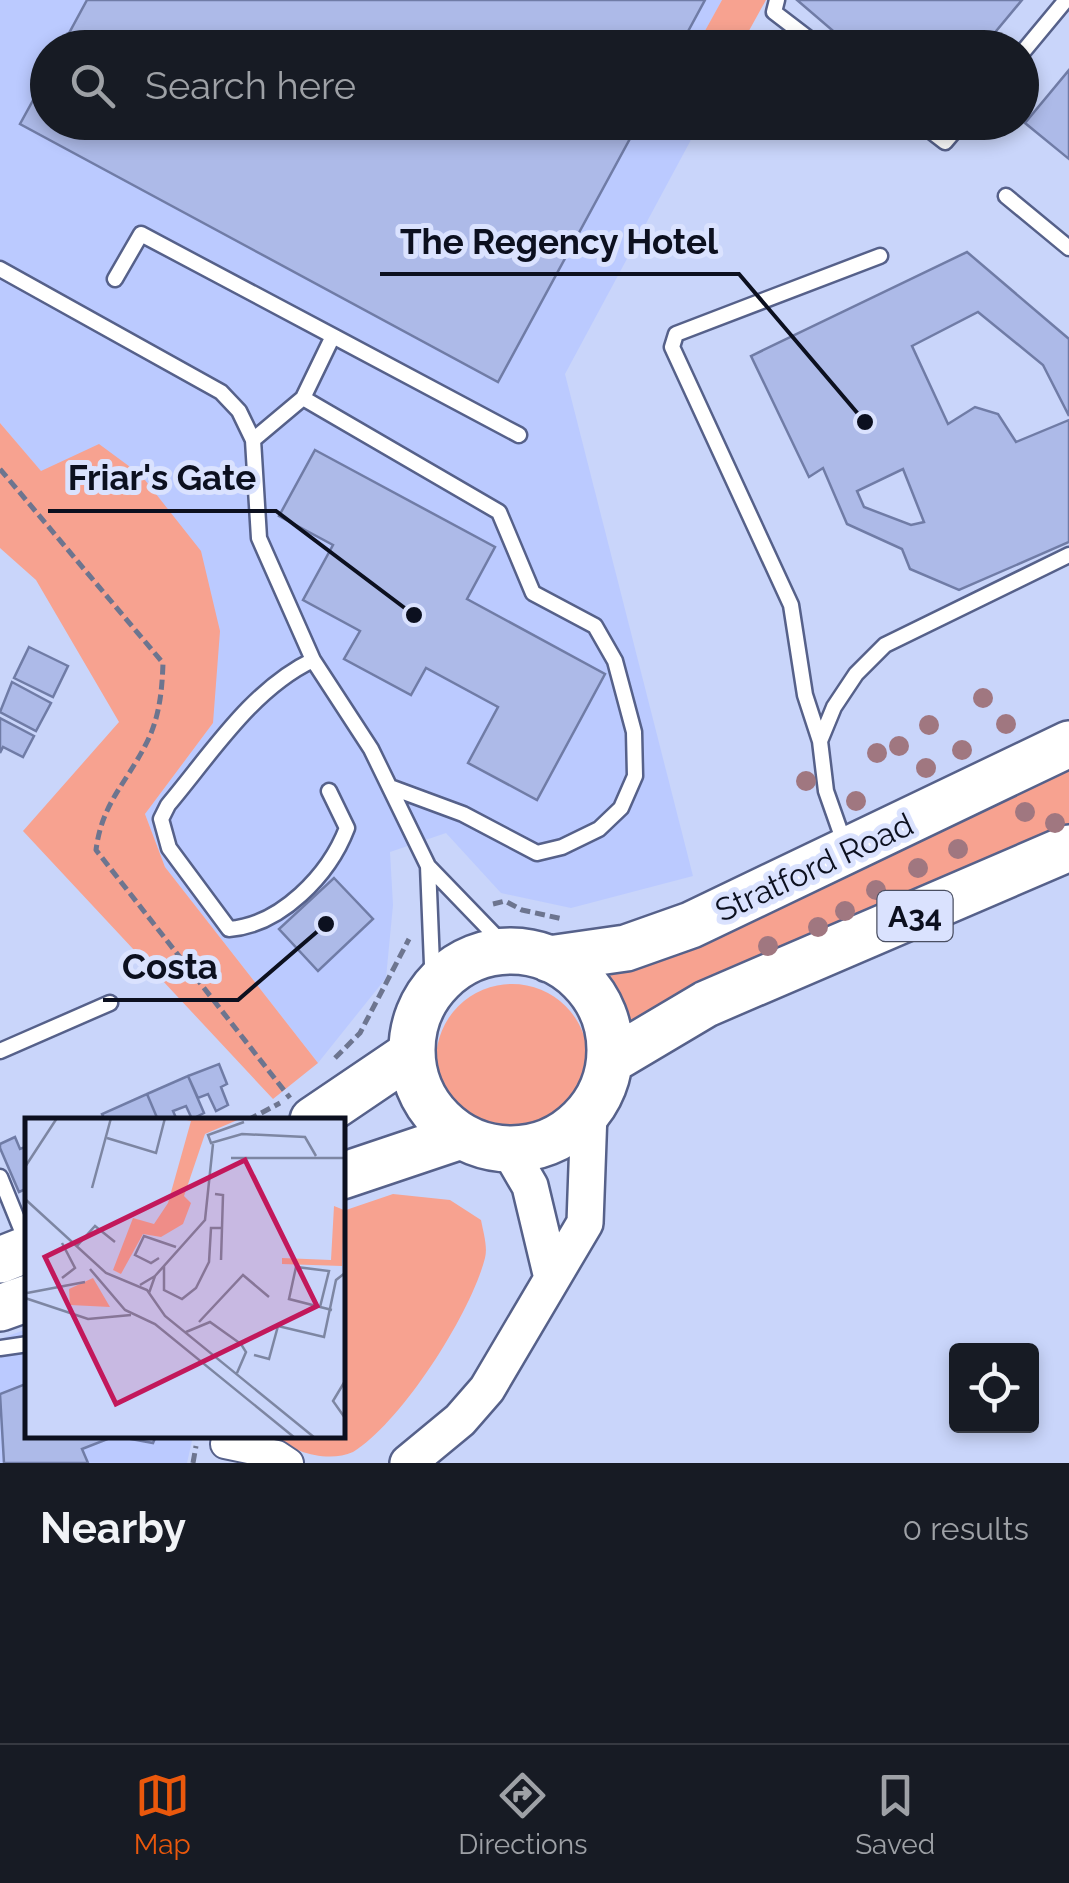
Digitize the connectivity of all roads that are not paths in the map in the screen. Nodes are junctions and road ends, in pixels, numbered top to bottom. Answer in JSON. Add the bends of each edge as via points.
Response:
{"nodes":[{"id":1,"x":778,"y":0,"type":"edge"},
{"id":2,"x":1066,"y":0,"type":"edge"},
{"id":3,"x":798,"y":30,"type":"edge"},
{"id":4,"x":1039,"y":33,"type":"edge"},
{"id":5,"x":1006,"y":196,"type":"dead end"},
{"id":6,"x":1069,"y":248,"type":"edge"},
{"id":7,"x":880,"y":256,"type":"dead end"},
{"id":8,"x":0,"y":269,"type":"edge"},
{"id":9,"x":116,"y":279,"type":"dead end"},
{"id":10,"x":333,"y":336,"type":"junction"},
{"id":11,"x":302,"y":398,"type":"junction"},
{"id":12,"x":519,"y":435,"type":"dead end"},
{"id":13,"x":253,"y":440,"type":"junction"},
{"id":14,"x":1069,"y":555,"type":"edge"},
{"id":15,"x":313,"y":660,"type":"junction"},
{"id":16,"x":820,"y":741,"type":"junction"},
{"id":17,"x":1069,"y":744,"type":"edge"},
{"id":18,"x":390,"y":786,"type":"junction"},
{"id":19,"x":329,"y":792,"type":"dead end"},
{"id":20,"x":1069,"y":848,"type":"edge"},
{"id":21,"x":847,"y":852,"type":"junction"},
{"id":22,"x":428,"y":866,"type":"junction"},
{"id":23,"x":529,"y":955,"type":"junction"},
{"id":24,"x":433,"y":989,"type":"junction"},
{"id":25,"x":110,"y":1003,"type":"dead end"},
{"id":26,"x":0,"y":1051,"type":"edge"},
{"id":27,"x":412,"y":1053,"type":"junction"},
{"id":28,"x":610,"y":1062,"type":"junction"},
{"id":29,"x":302,"y":1101,"type":"edge"},
{"id":30,"x":589,"y":1112,"type":"junction"},
{"id":31,"x":461,"y":1136,"type":"junction"},
{"id":32,"x":510,"y":1150,"type":"junction"},
{"id":33,"x":345,"y":1175,"type":"edge"},
{"id":34,"x":0,"y":1177,"type":"edge"},
{"id":35,"x":12,"y":1254,"type":"edge"},
{"id":36,"x":552,"y":1278,"type":"junction"},
{"id":37,"x":25,"y":1299,"type":"edge"},
{"id":38,"x":0,"y":1308,"type":"edge"},
{"id":39,"x":25,"y":1344,"type":"edge"},
{"id":40,"x":0,"y":1348,"type":"edge"},
{"id":41,"x":224,"y":1447,"type":"edge"},
{"id":42,"x":288,"y":1463,"type":"edge"},
{"id":43,"x":408,"y":1463,"type":"edge"}],
"edges":[{"from":1,"to":3,"type":"lane","via":[[774,12]]},
{"from":2,"to":4,"type":"lane"},
{"from":5,"to":6,"type":"lane"},
{"from":7,"to":16,"type":"lane","via":[[676,334],[672,346],[791,605],[805,695]]},
{"from":8,"to":13,"type":"lane","via":[[221,392]]},
{"from":9,"to":10,"type":"lane","via":[[141,234]]},
{"from":10,"to":11,"type":"lane"},
{"from":10,"to":12,"type":"lane"},
{"from":11,"to":13,"type":"lane"},
{"from":11,"to":18,"type":"lane","via":[[499,512],[533,593],[595,626],[615,661],[634,732],[636,776],[621,808],[599,829],[562,848],[537,853]]},
{"from":13,"to":15,"type":"lane","via":[[258,538]]},
{"from":14,"to":16,"type":"lane","via":[[885,646],[856,674]]},
{"from":15,"to":18,"type":"lane"},
{"from":15,"to":19,"type":"lane","via":[[282,675],[160,819],[169,848],[228,929],[245,928],[287,906],[337,855],[347,828]]},
{"from":16,"to":21,"type":"lane","via":[[826,791]]},
{"from":17,"to":21,"type":"highway","name":"Stratford Road","number":"A34"},
{"from":18,"to":22,"type":"lane"},
{"from":20,"to":28,"type":"highway","number":"A34","via":[[706,1004]]},
{"from":21,"to":23,"type":"highway","name":"Stratford Road","number":"A34","via":[[626,948]]},
{"from":22,"to":23,"type":"lane"},
{"from":22,"to":24,"type":"lane"},
{"from":23,"to":24,"type":"highway","number":"A34","via":[[482,956]]},
{"from":23,"to":28,"type":"highway","via":[[581,980],[597,1000]]},
{"from":24,"to":27,"type":"highway","via":[[418,1018]]},
{"from":25,"to":26,"type":"lane"},
{"from":27,"to":29,"type":"highway"},
{"from":27,"to":31,"type":"highway","via":[[426,1101]]},
{"from":28,"to":30,"type":"highway"},
{"from":30,"to":32,"type":"highway","via":[[540,1146]]},
{"from":30,"to":36,"type":"street","via":[[585,1224]]},
{"from":31,"to":32,"type":"highway"},
{"from":31,"to":33,"type":"highway"},
{"from":32,"to":36,"type":"street","via":[[530,1186]]},
{"from":34,"to":35,"type":"lane"},
{"from":36,"to":43,"type":"street","via":[[487,1389]]},
{"from":37,"to":38,"type":"highway"},
{"from":39,"to":40,"type":"lane"},
{"from":41,"to":42,"type":"street"}]}
